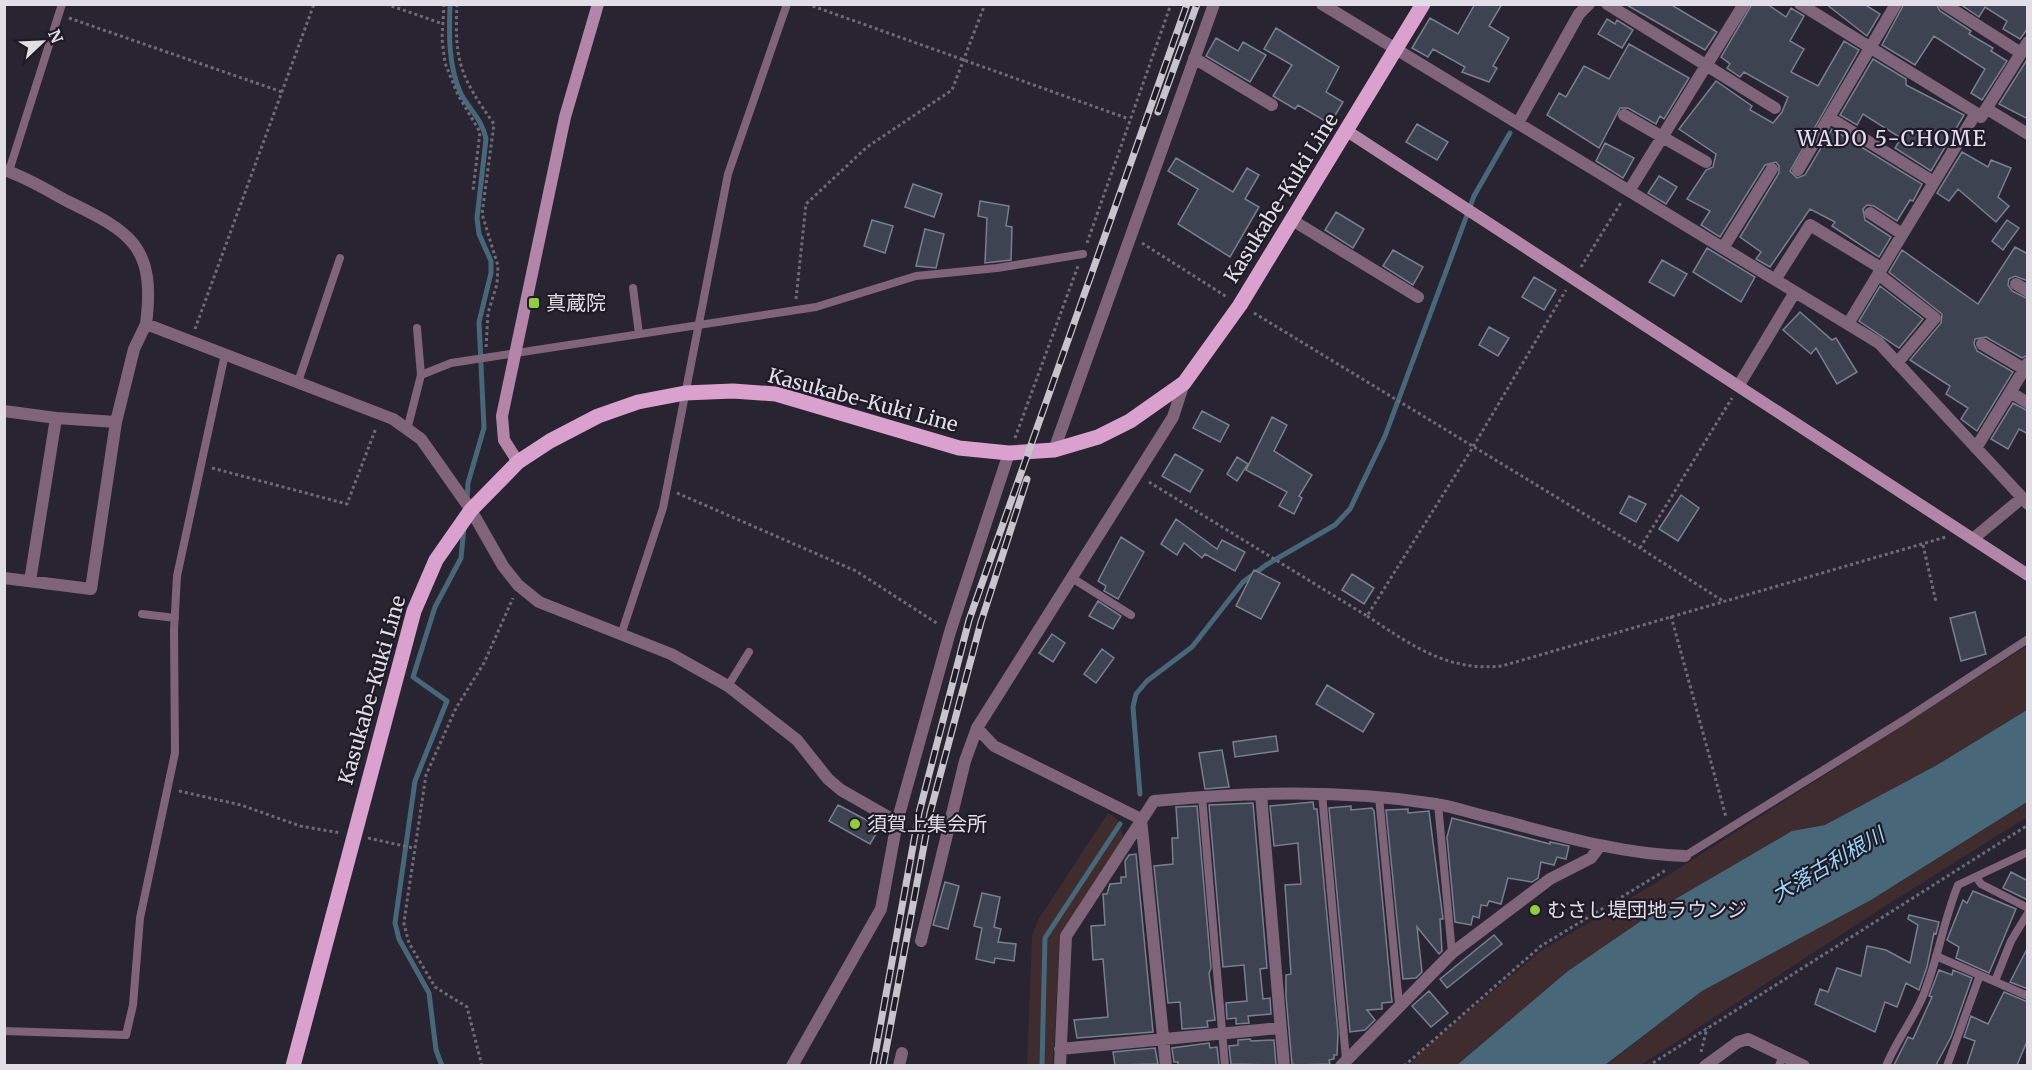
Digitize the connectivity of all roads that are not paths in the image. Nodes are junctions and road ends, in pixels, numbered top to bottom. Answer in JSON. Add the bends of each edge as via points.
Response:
{"nodes":[{"id":1,"x":62,"y":4,"type":"edge"},
{"id":2,"x":598,"y":4,"type":"edge"},
{"id":3,"x":787,"y":4,"type":"edge"},
{"id":4,"x":1214,"y":4,"type":"edge"},
{"id":5,"x":1322,"y":4,"type":"edge"},
{"id":6,"x":1423,"y":4,"type":"edge"},
{"id":7,"x":1589,"y":4,"type":"edge"},
{"id":8,"x":1607,"y":4,"type":"edge"},
{"id":9,"x":1744,"y":4,"type":"edge"},
{"id":10,"x":1800,"y":4,"type":"edge"},
{"id":11,"x":1896,"y":4,"type":"edge"},
{"id":12,"x":1944,"y":4,"type":"edge"},
{"id":13,"x":2024,"y":47,"type":"edge"},
{"id":14,"x":1396,"y":49,"type":"junction"},
{"id":15,"x":1871,"y":49,"type":"junction"},
{"id":16,"x":1194,"y":58,"type":"junction"},
{"id":17,"x":1706,"y":65,"type":"junction"},
{"id":18,"x":1272,"y":105,"type":"dead end"},
{"id":19,"x":1775,"y":108,"type":"dead end"},
{"id":20,"x":1981,"y":111,"type":"junction"},
{"id":21,"x":1624,"y":115,"type":"dead end"},
{"id":22,"x":1830,"y":118,"type":"junction"},
{"id":23,"x":1518,"y":123,"type":"junction"},
{"id":24,"x":1347,"y":131,"type":"junction"},
{"id":25,"x":2028,"y":134,"type":"edge"},
{"id":26,"x":1663,"y":137,"type":"junction"},
{"id":27,"x":1706,"y":162,"type":"dead end"},
{"id":28,"x":1772,"y":169,"type":"dead end"},
{"id":29,"x":7,"y":170,"type":"edge"},
{"id":30,"x":1798,"y":170,"type":"dead end"},
{"id":31,"x":1934,"y":182,"type":"junction"},
{"id":32,"x":1629,"y":191,"type":"junction"},
{"id":33,"x":1870,"y":213,"type":"dead end"},
{"id":34,"x":1292,"y":220,"type":"junction"},
{"id":35,"x":1902,"y":234,"type":"junction"},
{"id":36,"x":1723,"y":248,"type":"junction"},
{"id":37,"x":1083,"y":254,"type":"road end"},
{"id":38,"x":340,"y":258,"type":"dead end"},
{"id":39,"x":1880,"y":271,"type":"junction"},
{"id":40,"x":1775,"y":280,"type":"junction"},
{"id":41,"x":2016,"y":284,"type":"dead end"},
{"id":42,"x":633,"y":288,"type":"dead end"},
{"id":43,"x":2028,"y":291,"type":"edge"},
{"id":44,"x":1795,"y":292,"type":"junction"},
{"id":45,"x":1418,"y":297,"type":"dead end"},
{"id":46,"x":147,"y":324,"type":"junction"},
{"id":47,"x":1848,"y":324,"type":"junction"},
{"id":48,"x":699,"y":325,"type":"junction"},
{"id":49,"x":417,"y":328,"type":"dead end"},
{"id":50,"x":639,"y":334,"type":"junction"},
{"id":51,"x":1982,"y":344,"type":"dead end"},
{"id":52,"x":225,"y":354,"type":"junction"},
{"id":53,"x":513,"y":354,"type":"junction"},
{"id":54,"x":1897,"y":363,"type":"junction"},
{"id":55,"x":2026,"y":366,"type":"edge"},
{"id":56,"x":420,"y":375,"type":"junction"},
{"id":57,"x":298,"y":382,"type":"junction"},
{"id":58,"x":1184,"y":383,"type":"junction"},
{"id":59,"x":1739,"y":385,"type":"junction"},
{"id":60,"x":2010,"y":392,"type":"junction"},
{"id":61,"x":685,"y":393,"type":"junction"},
{"id":62,"x":2028,"y":403,"type":"edge"},
{"id":63,"x":4,"y":411,"type":"edge"},
{"id":64,"x":56,"y":418,"type":"junction"},
{"id":65,"x":116,"y":422,"type":"junction"},
{"id":66,"x":407,"y":430,"type":"junction"},
{"id":67,"x":1976,"y":447,"type":"junction"},
{"id":68,"x":1054,"y":450,"type":"junction"},
{"id":69,"x":1009,"y":453,"type":"junction"},
{"id":70,"x":518,"y":462,"type":"junction"},
{"id":71,"x":2025,"y":501,"type":"edge"},
{"id":72,"x":471,"y":510,"type":"junction"},
{"id":73,"x":1974,"y":538,"type":"junction"},
{"id":74,"x":2028,"y":575,"type":"edge"},
{"id":75,"x":4,"y":578,"type":"edge"},
{"id":76,"x":1072,"y":578,"type":"junction"},
{"id":77,"x":30,"y":581,"type":"junction"},
{"id":78,"x":142,"y":614,"type":"dead end"},
{"id":79,"x":1131,"y":615,"type":"dead end"},
{"id":80,"x":175,"y":618,"type":"junction"},
{"id":81,"x":621,"y":635,"type":"junction"},
{"id":82,"x":2028,"y":639,"type":"edge"},
{"id":83,"x":749,"y":652,"type":"dead end"},
{"id":84,"x":728,"y":686,"type":"junction"},
{"id":85,"x":977,"y":728,"type":"junction"},
{"id":86,"x":1322,"y":792,"type":"junction"},
{"id":87,"x":1261,"y":794,"type":"junction"},
{"id":88,"x":1202,"y":796,"type":"junction"},
{"id":89,"x":1379,"y":797,"type":"junction"},
{"id":90,"x":1438,"y":804,"type":"junction"},
{"id":91,"x":1141,"y":819,"type":"junction"},
{"id":92,"x":897,"y":822,"type":"junction"},
{"id":93,"x":1600,"y":846,"type":"junction"},
{"id":94,"x":2028,"y":852,"type":"edge"},
{"id":95,"x":1685,"y":856,"type":"joint"},
{"id":96,"x":1977,"y":878,"type":"junction"},
{"id":97,"x":2028,"y":908,"type":"edge"},
{"id":98,"x":2028,"y":913,"type":"edge"},
{"id":99,"x":921,"y":941,"type":"dead end"},
{"id":100,"x":1452,"y":953,"type":"junction"},
{"id":101,"x":1936,"y":956,"type":"junction"},
{"id":102,"x":1980,"y":975,"type":"junction"},
{"id":103,"x":1995,"y":981,"type":"junction"},
{"id":104,"x":2028,"y":996,"type":"edge"},
{"id":105,"x":1399,"y":1004,"type":"junction"},
{"id":106,"x":1281,"y":1028,"type":"junction"},
{"id":107,"x":4,"y":1031,"type":"edge"},
{"id":108,"x":1222,"y":1035,"type":"junction"},
{"id":109,"x":1164,"y":1040,"type":"junction"},
{"id":110,"x":1060,"y":1049,"type":"junction"},
{"id":111,"x":902,"y":1053,"type":"dead end"},
{"id":112,"x":1781,"y":1061,"type":"edge"},
{"id":113,"x":1343,"y":1062,"type":"edge"},
{"id":114,"x":1702,"y":1062,"type":"edge"},
{"id":115,"x":293,"y":1065,"type":"edge"},
{"id":116,"x":792,"y":1065,"type":"edge"},
{"id":117,"x":900,"y":1065,"type":"edge"},
{"id":118,"x":1060,"y":1065,"type":"edge"},
{"id":119,"x":1166,"y":1065,"type":"edge"},
{"id":120,"x":1225,"y":1065,"type":"edge"},
{"id":121,"x":1284,"y":1065,"type":"edge"},
{"id":122,"x":1804,"y":1065,"type":"edge"},
{"id":123,"x":1886,"y":1065,"type":"edge"},
{"id":124,"x":1947,"y":1065,"type":"edge"}],
"edges":[{"from":1,"to":29,"type":"lane"},
{"from":2,"to":53,"type":"street","via":[[565,117]]},
{"from":3,"to":48,"type":"lane","via":[[728,174]]},
{"from":4,"to":16,"type":"street"},
{"from":5,"to":14,"type":"street"},
{"from":6,"to":14,"type":"main road","name":"Kasukabe-Kuki Line"},
{"from":7,"to":23,"type":"street"},
{"from":8,"to":17,"type":"street"},
{"from":9,"to":17,"type":"street"},
{"from":10,"to":15,"type":"street"},
{"from":11,"to":15,"type":"street"},
{"from":12,"to":13,"type":"street"},
{"from":13,"to":20,"type":"street"},
{"from":14,"to":23,"type":"street"},
{"from":14,"to":24,"type":"main road","name":"Kasukabe-Kuki Line"},
{"from":15,"to":20,"type":"street"},
{"from":15,"to":22,"type":"street"},
{"from":16,"to":18,"type":"street"},
{"from":16,"to":68,"type":"street"},
{"from":17,"to":19,"type":"street"},
{"from":17,"to":26,"type":"street"},
{"from":20,"to":25,"type":"street"},
{"from":20,"to":31,"type":"street"},
{"from":21,"to":26,"type":"street"},
{"from":22,"to":30,"type":"street"},
{"from":22,"to":31,"type":"street"},
{"from":23,"to":32,"type":"street"},
{"from":24,"to":34,"type":"main road","name":"Kasukabe-Kuki Line"},
{"from":24,"to":59,"type":"street"},
{"from":26,"to":27,"type":"street"},
{"from":26,"to":32,"type":"street"},
{"from":28,"to":36,"type":"street"},
{"from":29,"to":46,"type":"street","via":[[115,225],[134,242],[146,268]]},
{"from":31,"to":35,"type":"street"},
{"from":32,"to":36,"type":"street"},
{"from":33,"to":35,"type":"street"},
{"from":34,"to":45,"type":"street"},
{"from":34,"to":58,"type":"main road","name":"Kasukabe-Kuki Line","via":[[1240,305]]},
{"from":35,"to":39,"type":"street"},
{"from":36,"to":40,"type":"street"},
{"from":37,"to":48,"type":"lane","via":[[916,276],[848,299]]},
{"from":38,"to":57,"type":"lane"},
{"from":39,"to":40,"type":"street","via":[[1810,225]]},
{"from":39,"to":47,"type":"street"},
{"from":39,"to":54,"type":"street","via":[[1935,318]]},
{"from":40,"to":44,"type":"street"},
{"from":41,"to":43,"type":"street"},
{"from":42,"to":50,"type":"lane"},
{"from":44,"to":47,"type":"street"},
{"from":44,"to":59,"type":"street"},
{"from":46,"to":52,"type":"street"},
{"from":46,"to":65,"type":"street","via":[[134,350]]},
{"from":47,"to":54,"type":"street","via":[[1879,343]]},
{"from":48,"to":50,"type":"lane"},
{"from":48,"to":61,"type":"lane"},
{"from":49,"to":56,"type":"lane"},
{"from":50,"to":53,"type":"lane"},
{"from":51,"to":55,"type":"street"},
{"from":52,"to":57,"type":"street"},
{"from":52,"to":80,"type":"lane","via":[[177,576]]},
{"from":53,"to":56,"type":"lane","via":[[452,363]]},
{"from":53,"to":70,"type":"street","via":[[502,416],[504,440]]},
{"from":54,"to":67,"type":"street"},
{"from":55,"to":60,"type":"street"},
{"from":56,"to":66,"type":"lane"},
{"from":57,"to":66,"type":"street","via":[[382,414]]},
{"from":58,"to":68,"type":"main road","name":"Kasukabe-Kuki Line","via":[[1114,429]]},
{"from":58,"to":76,"type":"street","via":[[1173,417]]},
{"from":59,"to":73,"type":"street"},
{"from":60,"to":62,"type":"street"},
{"from":60,"to":67,"type":"street"},
{"from":61,"to":69,"type":"main road","name":"Kasukabe-Kuki Line","via":[[776,394],[959,448]]},
{"from":61,"to":70,"type":"main road","name":"Kasukabe-Kuki Line","via":[[638,402],[598,416]]},
{"from":61,"to":81,"type":"lane","via":[[663,508]]},
{"from":63,"to":64,"type":"street"},
{"from":64,"to":65,"type":"street"},
{"from":64,"to":77,"type":"street"},
{"from":65,"to":77,"type":"street","via":[[91,589]]},
{"from":66,"to":72,"type":"street","via":[[421,440]]},
{"from":67,"to":71,"type":"street"},
{"from":68,"to":69,"type":"main road","name":"Kasukabe-Kuki Line"},
{"from":69,"to":92,"type":"street","via":[[950,632]]},
{"from":70,"to":72,"type":"main road","name":"Kasukabe-Kuki Line"},
{"from":71,"to":73,"type":"street"},
{"from":72,"to":81,"type":"street","via":[[518,585],[539,602]]},
{"from":72,"to":115,"type":"main road","name":"Kasukabe-Kuki Line","via":[[436,561],[414,611]]},
{"from":73,"to":74,"type":"street"},
{"from":75,"to":77,"type":"street"},
{"from":76,"to":79,"type":"lane"},
{"from":76,"to":85,"type":"street"},
{"from":78,"to":80,"type":"lane"},
{"from":80,"to":107,"type":"lane","via":[[175,753],[140,918],[133,1005],[126,1035]]},
{"from":81,"to":84,"type":"street","via":[[671,654]]},
{"from":82,"to":95,"type":"lane"},
{"from":83,"to":84,"type":"lane"},
{"from":84,"to":92,"type":"street","via":[[797,740],[841,790]]},
{"from":85,"to":91,"type":"street","via":[[994,746]]},
{"from":85,"to":99,"type":"street","via":[[965,761]]},
{"from":86,"to":87,"type":"street"},
{"from":86,"to":89,"type":"street"},
{"from":86,"to":113,"type":"lane"},
{"from":87,"to":88,"type":"street"},
{"from":87,"to":106,"type":"street"},
{"from":88,"to":91,"type":"street","via":[[1154,801]]},
{"from":88,"to":108,"type":"lane"},
{"from":89,"to":90,"type":"street"},
{"from":89,"to":105,"type":"lane"},
{"from":90,"to":93,"type":"street"},
{"from":90,"to":100,"type":"lane"},
{"from":91,"to":109,"type":"street"},
{"from":91,"to":110,"type":"street","via":[[1066,936]]},
{"from":92,"to":116,"type":"street","via":[[880,909]]},
{"from":93,"to":95,"type":"street"},
{"from":93,"to":100,"type":"street","via":[[1591,858],[1550,879]]},
{"from":94,"to":96,"type":"lane"},
{"from":96,"to":97,"type":"lane","via":[[1981,884]]},
{"from":96,"to":101,"type":"lane","via":[[1958,885],[1944,918]]},
{"from":98,"to":103,"type":"lane","via":[[2011,941]]},
{"from":100,"to":105,"type":"street"},
{"from":101,"to":102,"type":"lane"},
{"from":101,"to":123,"type":"lane","via":[[1923,997],[1894,1044]]},
{"from":102,"to":103,"type":"lane"},
{"from":102,"to":124,"type":"lane"},
{"from":103,"to":104,"type":"lane"},
{"from":105,"to":113,"type":"street"},
{"from":106,"to":108,"type":"street"},
{"from":106,"to":121,"type":"street"},
{"from":108,"to":109,"type":"street"},
{"from":108,"to":120,"type":"lane"},
{"from":109,"to":110,"type":"street"},
{"from":109,"to":119,"type":"street"},
{"from":110,"to":118,"type":"street"},
{"from":111,"to":117,"type":"street"},
{"from":112,"to":114,"type":"street","via":[[1748,1040]]},
{"from":112,"to":122,"type":"street"}]}
